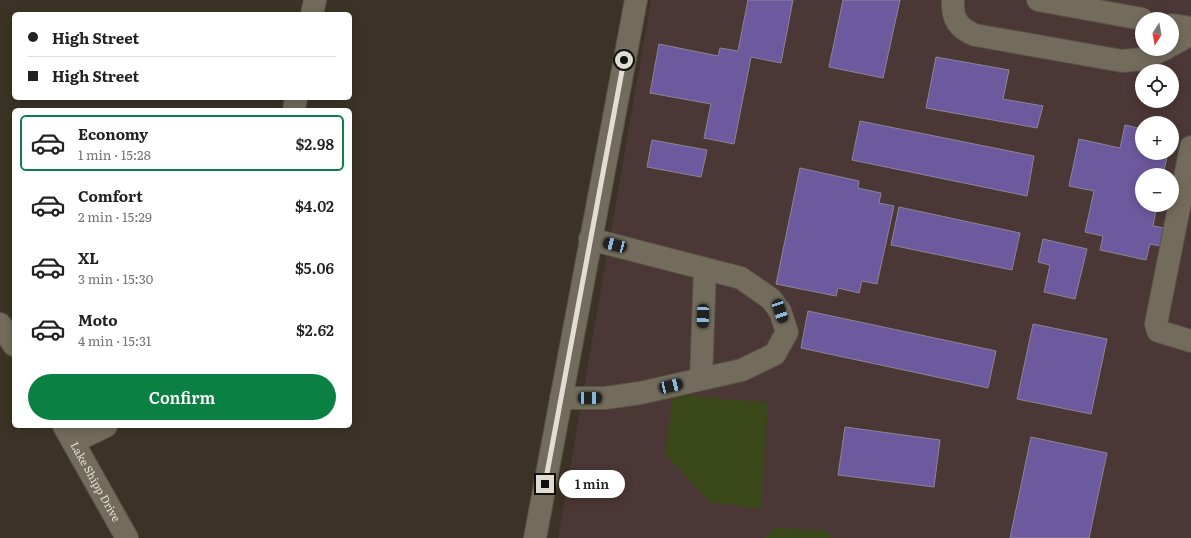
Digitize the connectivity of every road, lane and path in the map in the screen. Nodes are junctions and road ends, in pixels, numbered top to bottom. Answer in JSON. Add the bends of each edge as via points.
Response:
{"nodes":[{"id":1,"x":315,"y":0,"type":"edge"},
{"id":2,"x":636,"y":0,"type":"edge"},
{"id":3,"x":954,"y":0,"type":"edge"},
{"id":4,"x":1038,"y":0,"type":"edge"},
{"id":5,"x":312,"y":12,"type":"edge"},
{"id":6,"x":1135,"y":18,"type":"edge"},
{"id":7,"x":1179,"y":26,"type":"edge"},
{"id":8,"x":1191,"y":28,"type":"edge"},
{"id":9,"x":1191,"y":34,"type":"edge"},
{"id":10,"x":1179,"y":41,"type":"edge"},
{"id":11,"x":1149,"y":56,"type":"edge"},
{"id":12,"x":1191,"y":147,"type":"edge"},
{"id":13,"x":590,"y":239,"type":"junction"},
{"id":14,"x":705,"y":269,"type":"junction"},
{"id":15,"x":0,"y":324,"type":"edge"},
{"id":16,"x":12,"y":342,"type":"edge"},
{"id":17,"x":1191,"y":342,"type":"edge"},
{"id":18,"x":701,"y":379,"type":"junction"},
{"id":19,"x":561,"y":398,"type":"junction"},
{"id":20,"x":97,"y":428,"type":"edge"},
{"id":21,"x":69,"y":434,"type":"edge"},
{"id":22,"x":127,"y":538,"type":"edge"},
{"id":23,"x":535,"y":538,"type":"edge"}],
"edges":[{"from":1,"to":5,"type":"street"},
{"from":2,"to":13,"type":"street"},
{"from":3,"to":11,"type":"street","via":[[956,20],[963,30],[975,35],[1122,61]]},
{"from":4,"to":6,"type":"street"},
{"from":7,"to":8,"type":"street"},
{"from":9,"to":10,"type":"street"},
{"from":12,"to":17,"type":"street","via":[[1156,324],[1158,330]]},
{"from":13,"to":14,"type":"street"},
{"from":13,"to":19,"type":"street"},
{"from":14,"to":18,"type":"street"},
{"from":14,"to":18,"type":"street","via":[[741,278],[771,299],[780,311],[787,332],[775,354],[742,370]]},
{"from":15,"to":16,"type":"street"},
{"from":18,"to":19,"type":"street","via":[[605,398]]},
{"from":19,"to":23,"type":"street"},
{"from":20,"to":21,"type":"street"},
{"from":21,"to":22,"type":"street","name":"Lake Shipp Drive"}]}
